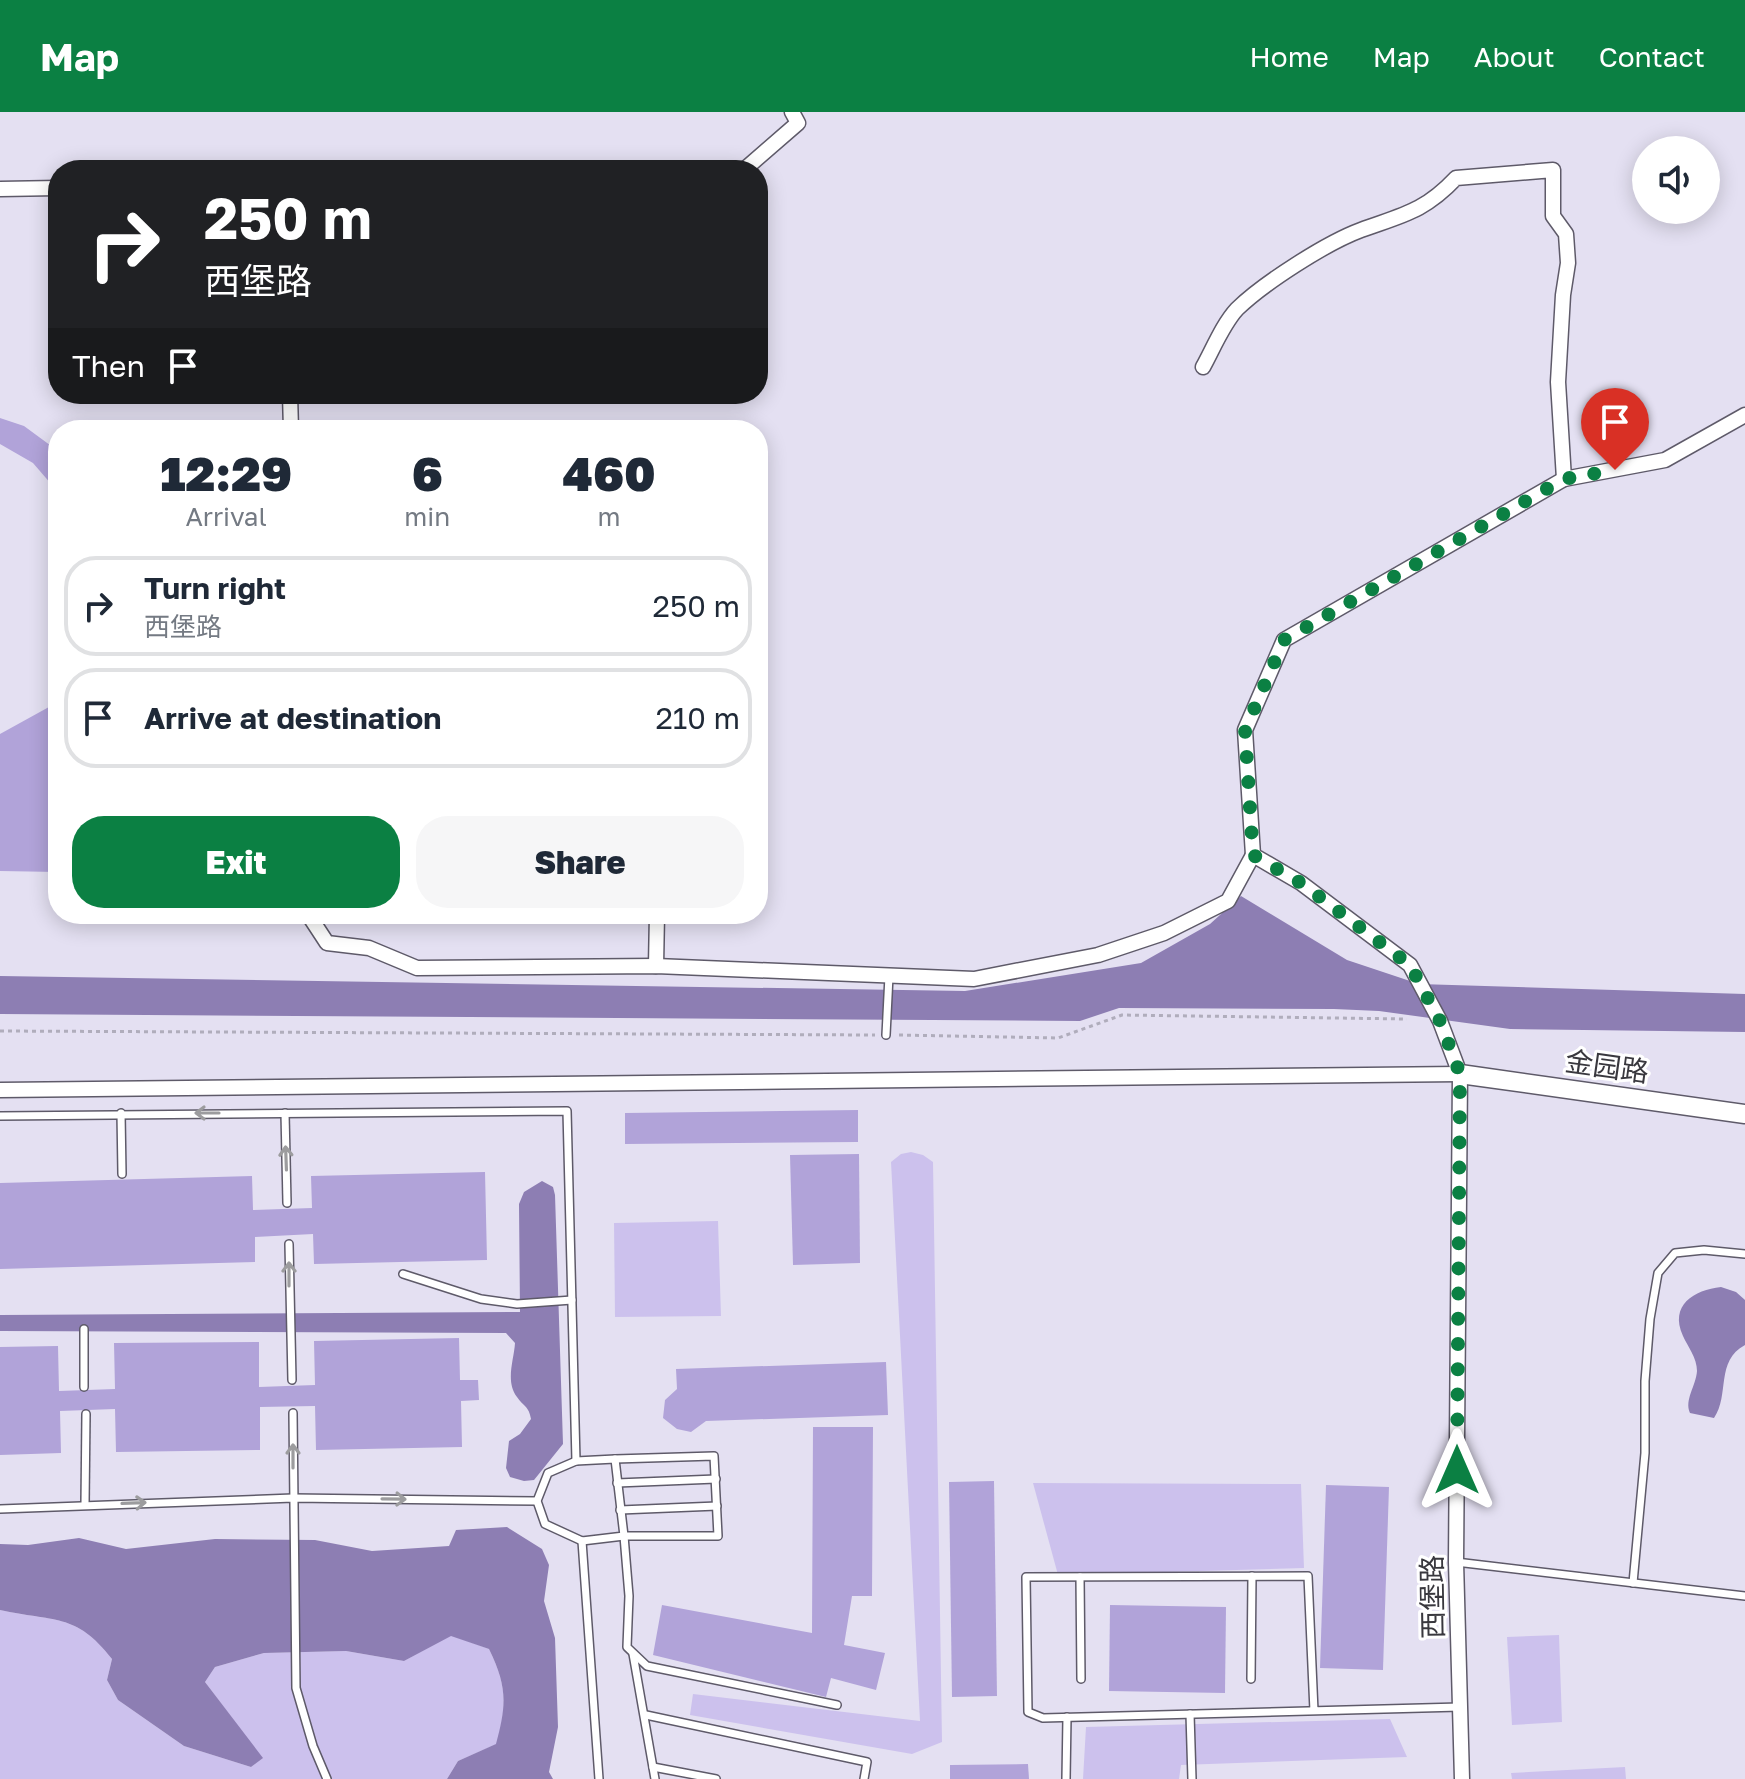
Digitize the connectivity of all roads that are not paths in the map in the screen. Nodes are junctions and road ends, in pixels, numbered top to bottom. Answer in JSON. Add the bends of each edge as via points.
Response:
{"nodes":[{"id":1,"x":792,"y":112,"type":"edge"},
{"id":2,"x":755,"y":160,"type":"edge"},
{"id":3,"x":48,"y":188,"type":"edge"},
{"id":4,"x":0,"y":189,"type":"edge"},
{"id":5,"x":1203,"y":367,"type":"dead end"},
{"id":6,"x":1745,"y":415,"type":"edge"},
{"id":7,"x":1564,"y":479,"type":"junction"},
{"id":8,"x":1253,"y":855,"type":"junction"},
{"id":9,"x":315,"y":924,"type":"edge"},
{"id":10,"x":657,"y":924,"type":"edge"},
{"id":11,"x":656,"y":966,"type":"junction"},
{"id":12,"x":889,"y":976,"type":"junction"},
{"id":13,"x":886,"y":1035,"type":"road end"},
{"id":14,"x":1460,"y":1074,"type":"junction"},
{"id":15,"x":0,"y":1090,"type":"edge"},
{"id":16,"x":121,"y":1113,"type":"junction"},
{"id":17,"x":285,"y":1113,"type":"junction"},
{"id":18,"x":1745,"y":1114,"type":"edge"},
{"id":19,"x":0,"y":1116,"type":"edge"},
{"id":20,"x":122,"y":1174,"type":"dead end"},
{"id":21,"x":287,"y":1203,"type":"dead end"},
{"id":22,"x":289,"y":1244,"type":"dead end"},
{"id":23,"x":1745,"y":1254,"type":"edge"},
{"id":24,"x":403,"y":1274,"type":"dead end"},
{"id":25,"x":568,"y":1300,"type":"junction"},
{"id":26,"x":84,"y":1329,"type":"dead end"},
{"id":27,"x":292,"y":1380,"type":"dead end"},
{"id":28,"x":84,"y":1387,"type":"dead end"},
{"id":29,"x":293,"y":1413,"type":"dead end"},
{"id":30,"x":86,"y":1414,"type":"dead end"},
{"id":31,"x":615,"y":1459,"type":"junction"},
{"id":32,"x":576,"y":1461,"type":"junction"},
{"id":33,"x":716,"y":1479,"type":"junction"},
{"id":34,"x":617,"y":1483,"type":"junction"},
{"id":35,"x":293,"y":1498,"type":"junction"},
{"id":36,"x":537,"y":1501,"type":"junction"},
{"id":37,"x":85,"y":1504,"type":"junction"},
{"id":38,"x":717,"y":1506,"type":"junction"},
{"id":39,"x":0,"y":1509,"type":"edge"},
{"id":40,"x":620,"y":1510,"type":"junction"},
{"id":41,"x":624,"y":1536,"type":"junction"},
{"id":42,"x":582,"y":1541,"type":"junction"},
{"id":43,"x":1456,"y":1562,"type":"junction"},
{"id":44,"x":1252,"y":1576,"type":"junction"},
{"id":45,"x":1080,"y":1577,"type":"junction"},
{"id":46,"x":1633,"y":1583,"type":"junction"},
{"id":47,"x":1745,"y":1596,"type":"edge"},
{"id":48,"x":633,"y":1652,"type":"junction"},
{"id":49,"x":1081,"y":1679,"type":"dead end"},
{"id":50,"x":1251,"y":1679,"type":"dead end"},
{"id":51,"x":837,"y":1705,"type":"dead end"},
{"id":52,"x":1460,"y":1707,"type":"junction"},
{"id":53,"x":1314,"y":1711,"type":"junction"},
{"id":54,"x":1190,"y":1714,"type":"junction"},
{"id":55,"x":646,"y":1715,"type":"junction"},
{"id":56,"x":1067,"y":1717,"type":"junction"},
{"id":57,"x":653,"y":1767,"type":"junction"},
{"id":58,"x":327,"y":1779,"type":"edge"},
{"id":59,"x":599,"y":1779,"type":"edge"},
{"id":60,"x":655,"y":1779,"type":"edge"},
{"id":61,"x":716,"y":1779,"type":"edge"},
{"id":62,"x":864,"y":1779,"type":"edge"},
{"id":63,"x":1066,"y":1779,"type":"edge"},
{"id":64,"x":1192,"y":1779,"type":"edge"},
{"id":65,"x":1462,"y":1779,"type":"edge"}],
"edges":[{"from":1,"to":2,"type":"street","via":[[798,123]]},
{"from":3,"to":4,"type":"street"},
{"from":5,"to":7,"type":"street","via":[[1236,310],[1285,272],[1346,238],[1412,213],[1456,178],[1553,170],[1553,216],[1566,234],[1568,263],[1558,382]]},
{"from":6,"to":7,"type":"street","via":[[1665,460]]},
{"from":7,"to":8,"type":"street","via":[[1284,640],[1245,730]]},
{"from":8,"to":12,"type":"street","via":[[1228,901],[1164,933],[1111,951],[974,979]]},
{"from":8,"to":14,"type":"street","name":"西堡路","via":[[1301,883],[1413,969]]},
{"from":9,"to":11,"type":"street","via":[[327,943],[369,948],[417,968]]},
{"from":10,"to":11,"type":"street"},
{"from":11,"to":12,"type":"street"},
{"from":12,"to":13,"type":"lane"},
{"from":14,"to":15,"type":"street"},
{"from":14,"to":18,"type":"street","name":"金园路"},
{"from":14,"to":43,"type":"street","name":"西堡路"},
{"from":17,"to":16,"type":"lane","one_way":true},
{"from":16,"to":19,"type":"lane"},
{"from":16,"to":20,"type":"lane"},
{"from":21,"to":17,"type":"lane","one_way":true},
{"from":17,"to":25,"type":"lane","via":[[567,1111]]},
{"from":27,"to":22,"type":"lane","one_way":true},
{"from":23,"to":46,"type":"lane","via":[[1675,1253],[1658,1273],[1650,1319]]},
{"from":24,"to":25,"type":"lane","via":[[481,1299],[517,1304]]},
{"from":25,"to":32,"type":"lane"},
{"from":26,"to":28,"type":"lane"},
{"from":35,"to":29,"type":"lane","one_way":true},
{"from":30,"to":37,"type":"lane"},
{"from":31,"to":32,"type":"lane"},
{"from":31,"to":33,"type":"lane","via":[[714,1456]]},
{"from":31,"to":34,"type":"lane"},
{"from":32,"to":36,"type":"lane","via":[[548,1473]]},
{"from":33,"to":34,"type":"lane"},
{"from":33,"to":38,"type":"lane"},
{"from":34,"to":40,"type":"lane"},
{"from":35,"to":36,"type":"lane","one_way":true},
{"from":37,"to":35,"type":"lane","one_way":true},
{"from":35,"to":58,"type":"lane","via":[[296,1688]]},
{"from":36,"to":42,"type":"lane","via":[[545,1524]]},
{"from":37,"to":39,"type":"lane"},
{"from":38,"to":40,"type":"lane"},
{"from":38,"to":41,"type":"lane","via":[[718,1536]]},
{"from":40,"to":41,"type":"lane"},
{"from":41,"to":42,"type":"lane"},
{"from":41,"to":48,"type":"lane","via":[[627,1647]]},
{"from":42,"to":59,"type":"lane"},
{"from":43,"to":46,"type":"lane"},
{"from":43,"to":52,"type":"street","name":"西堡路"},
{"from":44,"to":45,"type":"lane"},
{"from":44,"to":50,"type":"lane"},
{"from":44,"to":53,"type":"lane","via":[[1308,1576]]},
{"from":45,"to":49,"type":"lane"},
{"from":45,"to":56,"type":"lane","via":[[1026,1577],[1028,1712],[1043,1718]]},
{"from":46,"to":47,"type":"lane"},
{"from":48,"to":51,"type":"lane","via":[[647,1666]]},
{"from":48,"to":55,"type":"lane"},
{"from":52,"to":53,"type":"lane"},
{"from":52,"to":65,"type":"street","name":"西堡路"},
{"from":53,"to":54,"type":"lane"},
{"from":54,"to":56,"type":"lane"},
{"from":54,"to":64,"type":"lane"},
{"from":55,"to":57,"type":"lane"},
{"from":55,"to":62,"type":"lane","via":[[867,1762]]},
{"from":56,"to":63,"type":"lane"},
{"from":57,"to":60,"type":"lane"},
{"from":57,"to":61,"type":"lane"}]}
